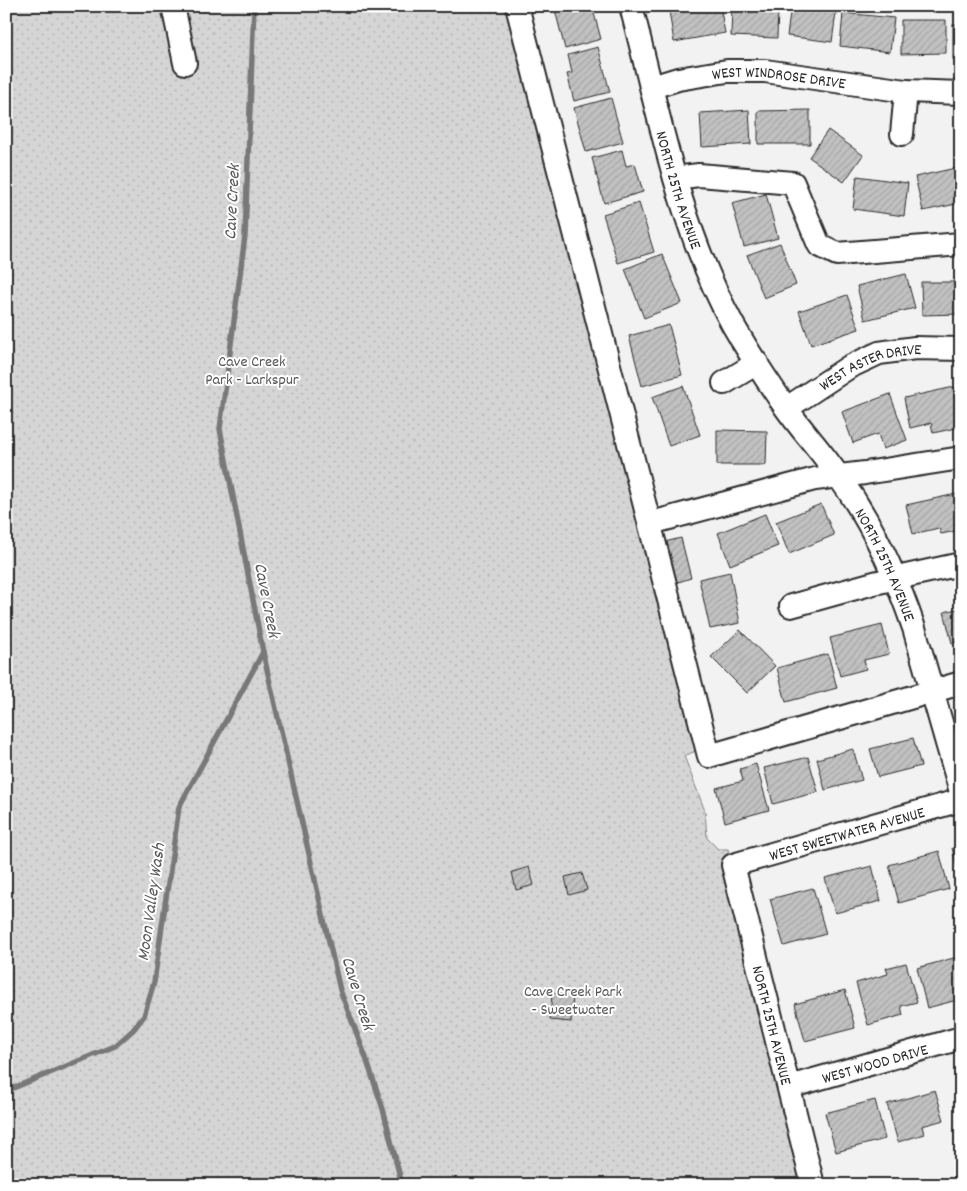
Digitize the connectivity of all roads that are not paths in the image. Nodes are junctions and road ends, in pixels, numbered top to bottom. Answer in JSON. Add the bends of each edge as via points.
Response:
{"nodes":[{"id":1,"x":173,"y":6,"type":"edge"},
{"id":2,"x":517,"y":6,"type":"edge"},
{"id":3,"x":631,"y":6,"type":"edge"},
{"id":4,"x":185,"y":64,"type":"dead end"},
{"id":5,"x":652,"y":87,"type":"junction"},
{"id":6,"x":906,"y":91,"type":"junction"},
{"id":7,"x":961,"y":93,"type":"edge"},
{"id":8,"x":902,"y":134,"type":"dead end"},
{"id":9,"x":675,"y":178,"type":"junction"},
{"id":10,"x":961,"y":244,"type":"edge"},
{"id":11,"x":961,"y":350,"type":"edge"},
{"id":12,"x":757,"y":363,"type":"junction"},
{"id":13,"x":724,"y":383,"type":"dead end"},
{"id":14,"x":787,"y":408,"type":"junction"},
{"id":15,"x":961,"y":458,"type":"edge"},
{"id":16,"x":840,"y":477,"type":"junction"},
{"id":17,"x":651,"y":522,"type":"junction"},
{"id":18,"x":961,"y":564,"type":"edge"},
{"id":19,"x":895,"y":579,"type":"junction"},
{"id":20,"x":791,"y":606,"type":"dead end"},
{"id":21,"x":961,"y":684,"type":"edge"},
{"id":22,"x":932,"y":692,"type":"junction"},
{"id":23,"x":961,"y":792,"type":"edge"},
{"id":24,"x":961,"y":800,"type":"edge"},
{"id":25,"x":732,"y":865,"type":"joint"},
{"id":26,"x":961,"y":1038,"type":"edge"},
{"id":27,"x":789,"y":1087,"type":"junction"},
{"id":28,"x":813,"y":1185,"type":"edge"}],
"edges":[{"from":1,"to":4,"type":"street"},
{"from":2,"to":17,"type":"street"},
{"from":3,"to":5,"type":"street","name":"NORTH 25TH AVENUE"},
{"from":5,"to":6,"type":"street","name":"WEST WINDROSE DRIVE","via":[[727,71],[765,71]]},
{"from":5,"to":9,"type":"street","name":"NORTH 25TH AVENUE"},
{"from":6,"to":7,"type":"street","name":"WEST WINDROSE DRIVE"},
{"from":6,"to":8,"type":"street"},
{"from":9,"to":10,"type":"street","via":[[699,175],[793,183],[819,246],[837,254]]},
{"from":9,"to":12,"type":"street","name":"NORTH 25TH AVENUE","via":[[709,274],[733,325]]},
{"from":11,"to":14,"type":"street","name":"WEST ASTER DRIVE","via":[[916,348],[879,353],[849,367]]},
{"from":12,"to":13,"type":"street"},
{"from":12,"to":14,"type":"street","name":"NORTH 25TH AVENUE"},
{"from":14,"to":16,"type":"street","name":"NORTH 25TH AVENUE"},
{"from":15,"to":16,"type":"street"},
{"from":16,"to":17,"type":"street","via":[[794,483]]},
{"from":16,"to":19,"type":"street","name":"NORTH 25TH AVENUE"},
{"from":17,"to":22,"type":"street","via":[[709,756]]},
{"from":18,"to":19,"type":"street"},
{"from":19,"to":20,"type":"street"},
{"from":19,"to":22,"type":"street","name":"NORTH 25TH AVENUE","via":[[906,603]]},
{"from":21,"to":22,"type":"street"},
{"from":22,"to":23,"type":"street","name":"NORTH 25TH AVENUE"},
{"from":24,"to":25,"type":"street","name":"WEST SWEETWATER AVENUE"},
{"from":25,"to":27,"type":"street","name":"NORTH 25TH AVENUE"},
{"from":26,"to":27,"type":"street","name":"WEST WOOD DRIVE"},
{"from":27,"to":28,"type":"street","name":"NORTH 25TH AVENUE"}]}
